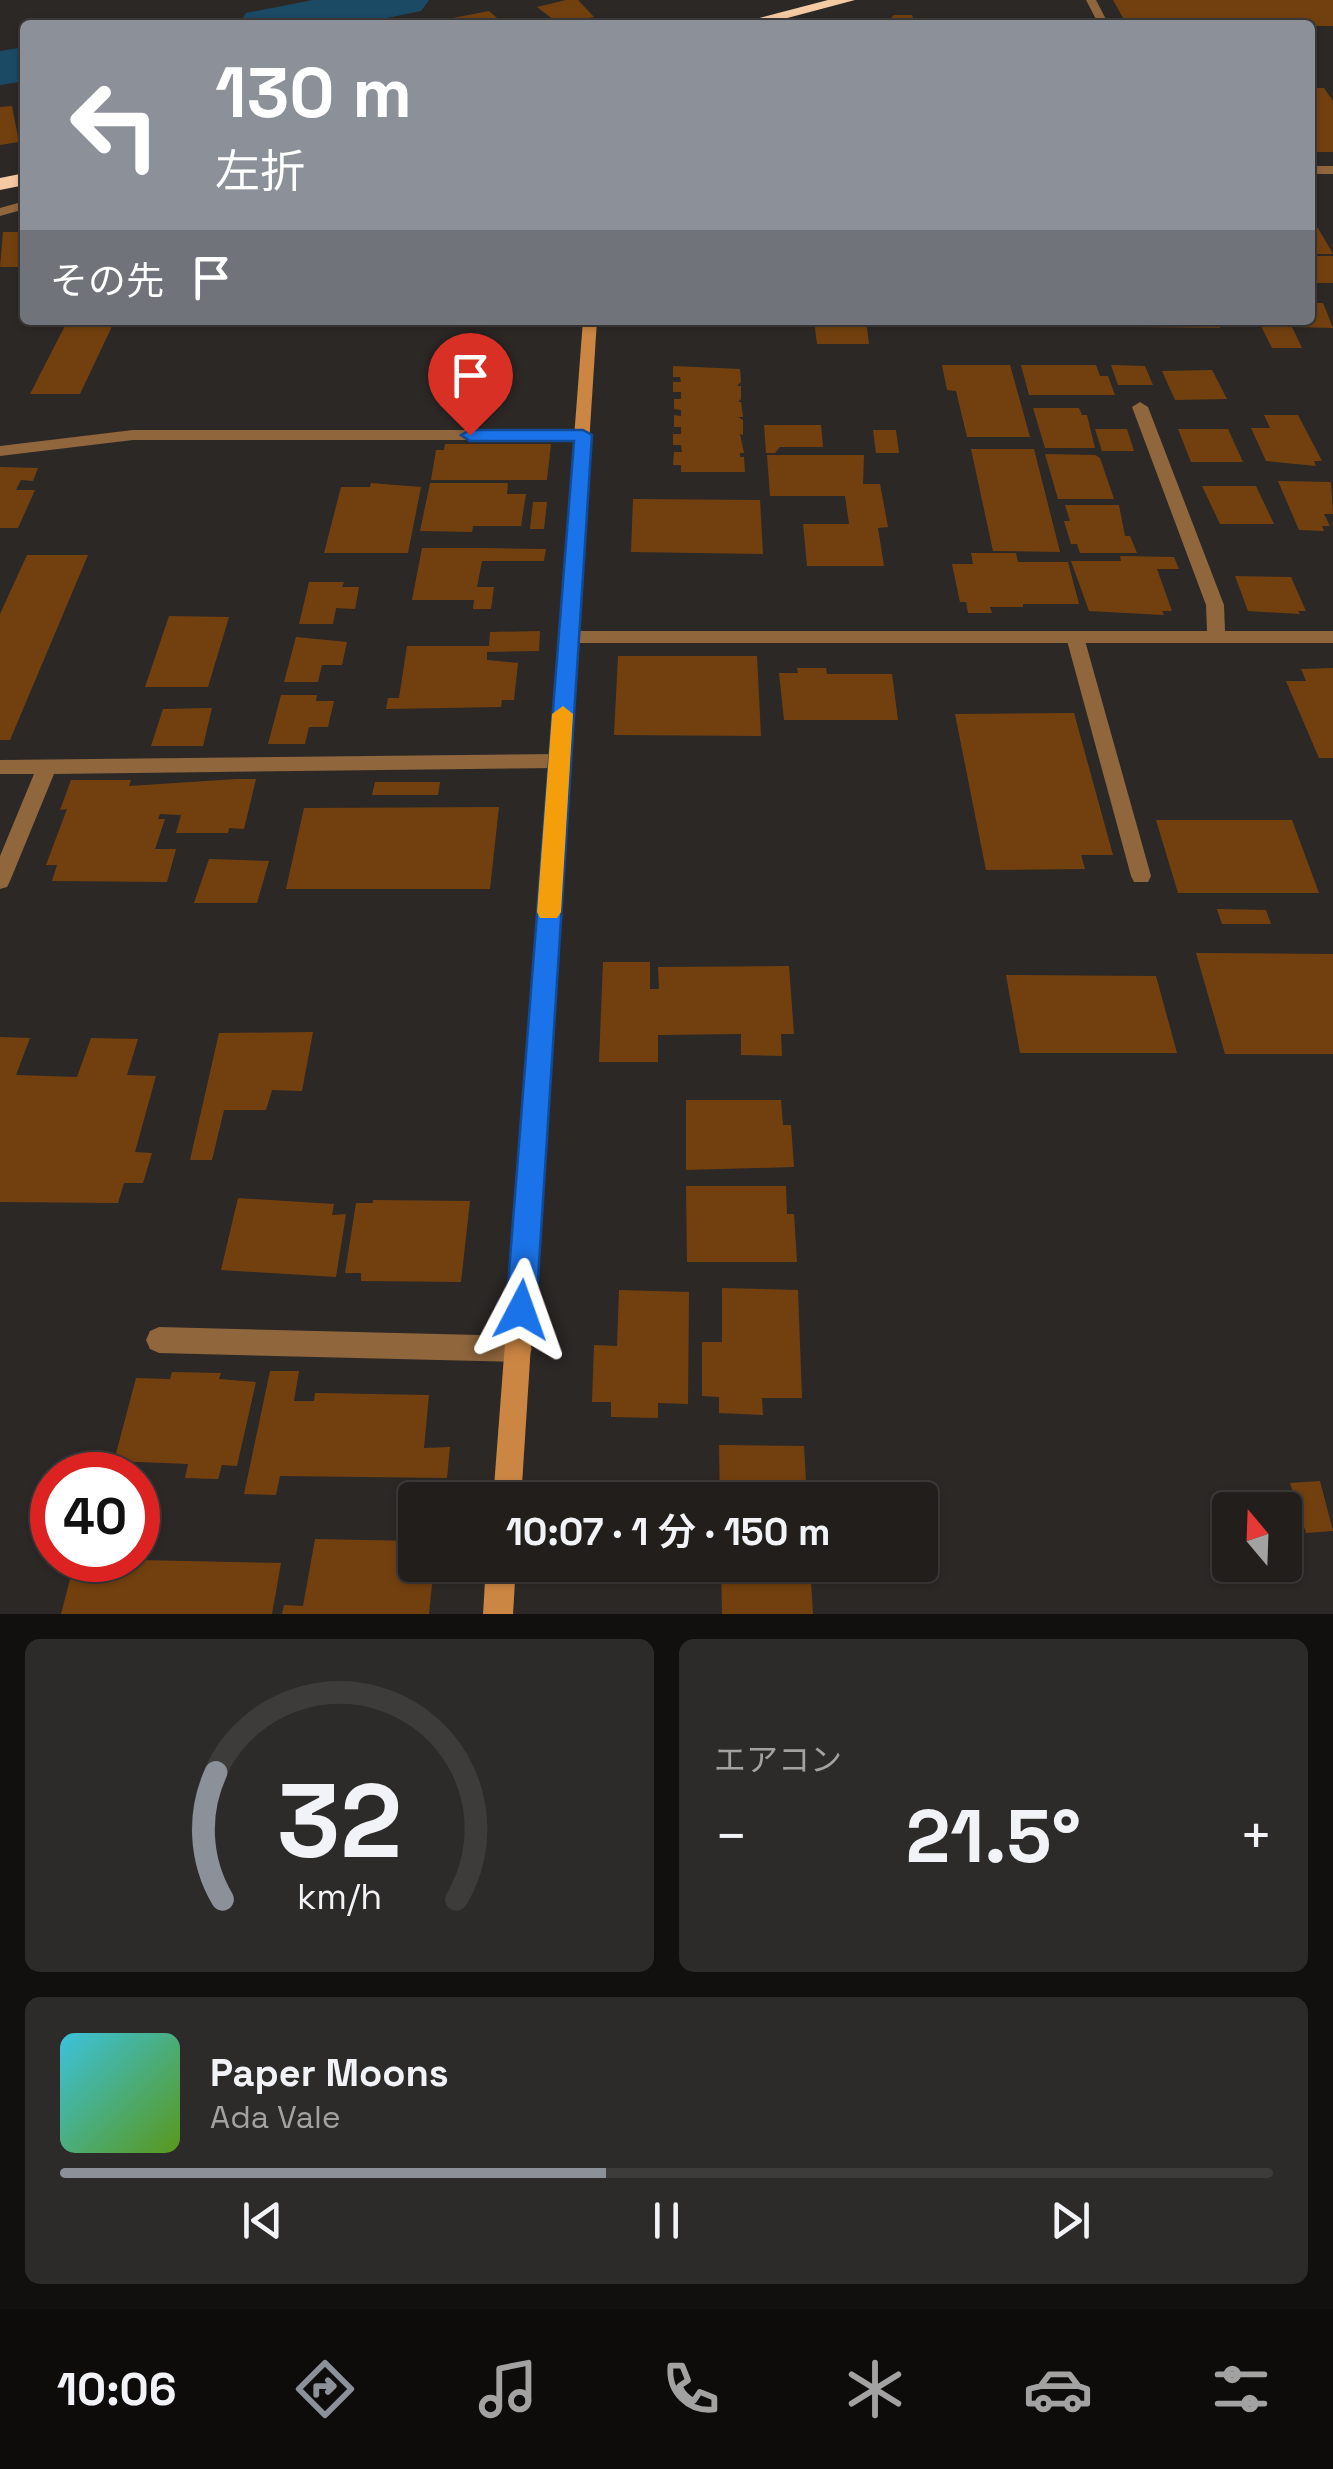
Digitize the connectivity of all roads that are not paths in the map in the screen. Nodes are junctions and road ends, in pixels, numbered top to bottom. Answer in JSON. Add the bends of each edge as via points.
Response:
{"nodes":[{"id":1,"x":847,"y":0,"type":"edge"},
{"id":2,"x":762,"y":20,"type":"edge"},
{"id":3,"x":590,"y":325,"type":"edge"},
{"id":4,"x":1140,"y":408,"type":"dead end"},
{"id":5,"x":583,"y":435,"type":"junction"},
{"id":6,"x":0,"y":451,"type":"edge"},
{"id":7,"x":568,"y":637,"type":"junction"},
{"id":8,"x":1075,"y":637,"type":"junction"},
{"id":9,"x":1216,"y":637,"type":"junction"},
{"id":10,"x":1333,"y":637,"type":"edge"},
{"id":11,"x":560,"y":761,"type":"junction"},
{"id":12,"x":0,"y":766,"type":"edge"},
{"id":13,"x":47,"y":766,"type":"junction"},
{"id":14,"x":1141,"y":876,"type":"dead end"},
{"id":15,"x":0,"y":881,"type":"edge"},
{"id":16,"x":159,"y":1340,"type":"dead end"},
{"id":17,"x":518,"y":1349,"type":"junction"},
{"id":18,"x":507,"y":1482,"type":"edge"},
{"id":19,"x":501,"y":1582,"type":"edge"},
{"id":20,"x":498,"y":1614,"type":"edge"}],
"edges":[{"from":1,"to":2,"type":"highway"},
{"from":3,"to":5,"type":"street"},
{"from":4,"to":9,"type":"street","via":[[1215,605]]},
{"from":5,"to":6,"type":"street","via":[[133,435]]},
{"from":5,"to":7,"type":"street"},
{"from":7,"to":8,"type":"street"},
{"from":7,"to":11,"type":"street"},
{"from":8,"to":9,"type":"street"},
{"from":8,"to":14,"type":"street"},
{"from":9,"to":10,"type":"street"},
{"from":11,"to":13,"type":"street"},
{"from":11,"to":17,"type":"street"},
{"from":12,"to":13,"type":"street"},
{"from":13,"to":15,"type":"street"},
{"from":16,"to":17,"type":"street"},
{"from":17,"to":18,"type":"street"},
{"from":19,"to":20,"type":"street"}]}
